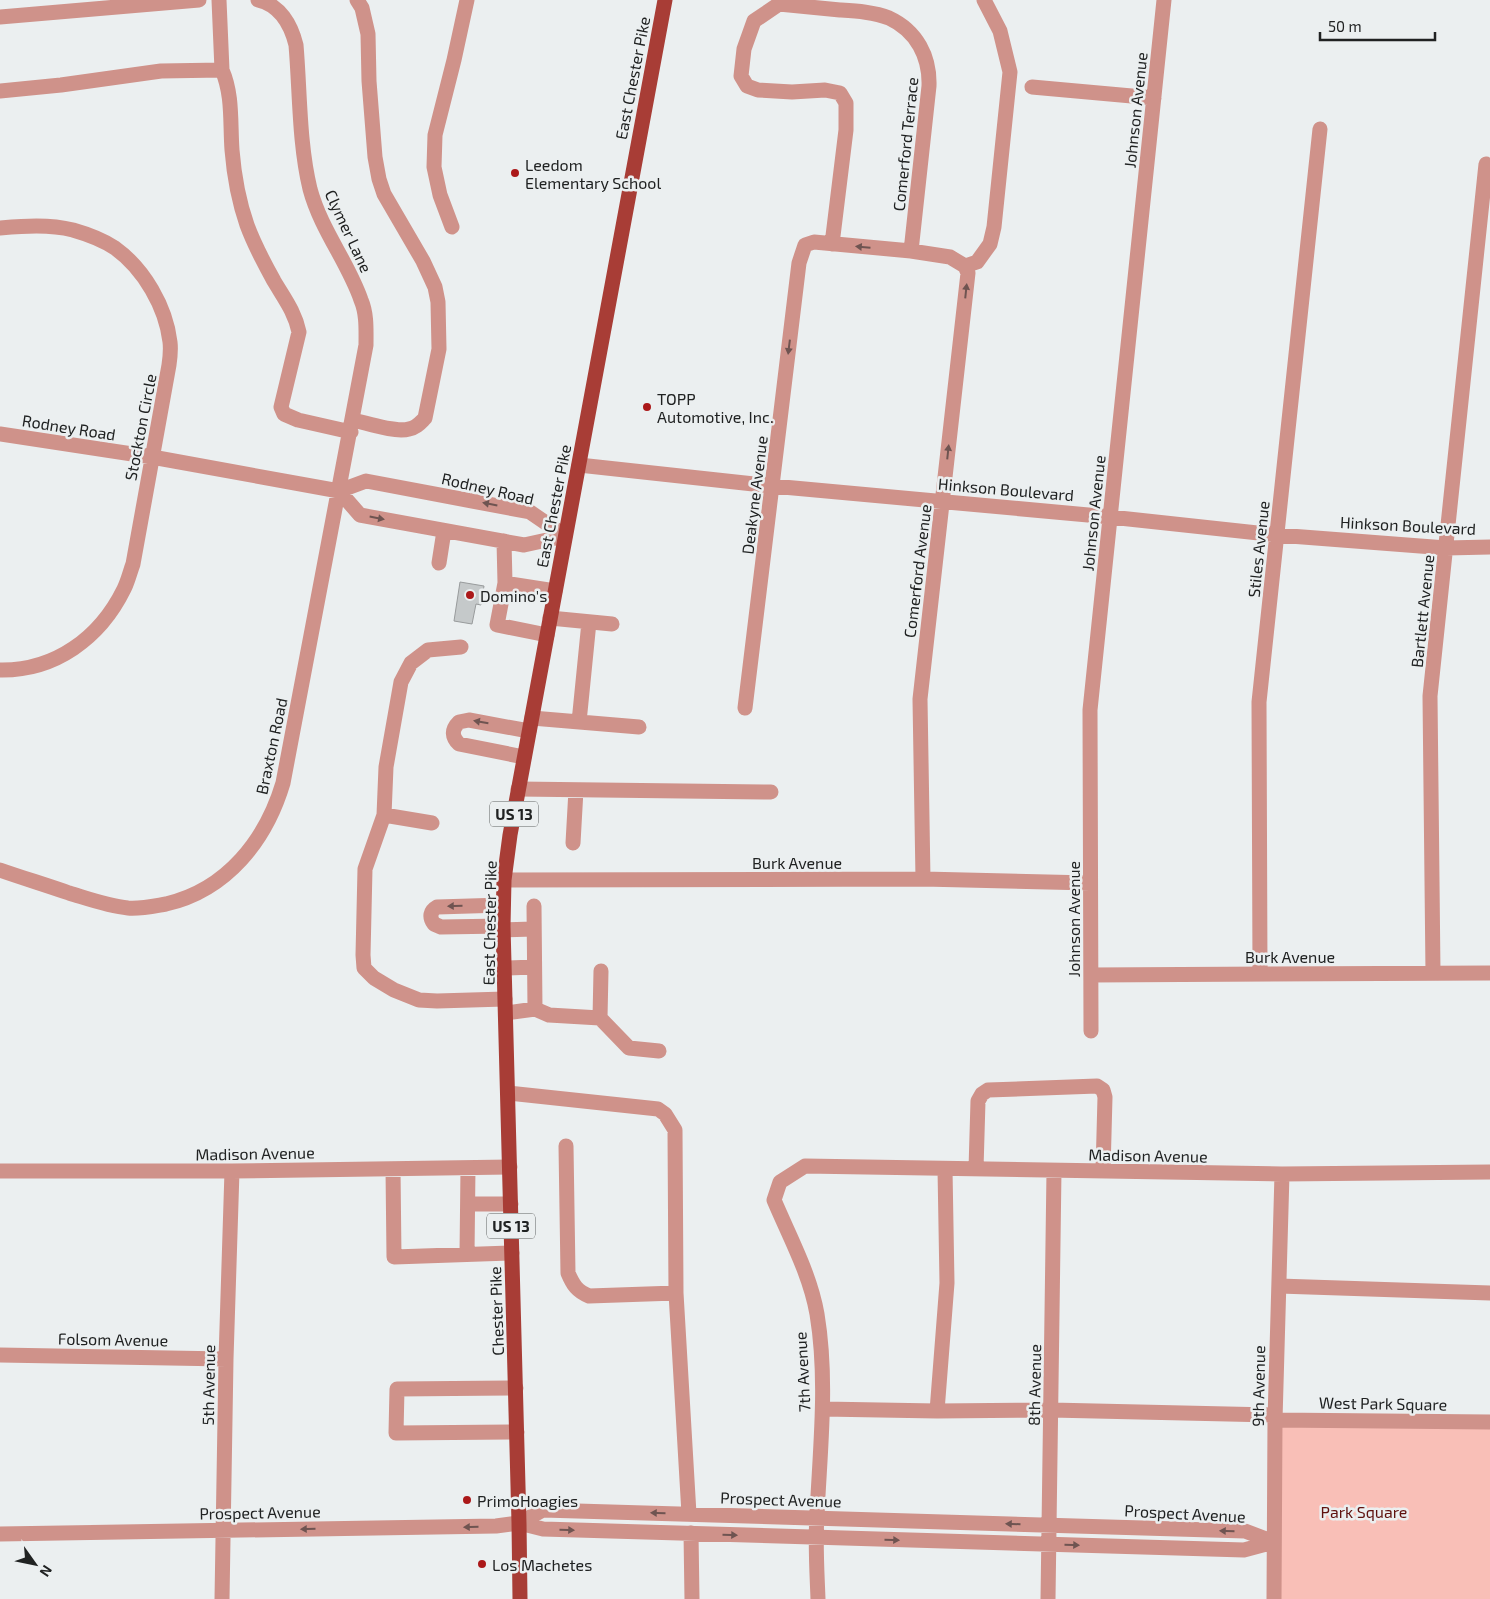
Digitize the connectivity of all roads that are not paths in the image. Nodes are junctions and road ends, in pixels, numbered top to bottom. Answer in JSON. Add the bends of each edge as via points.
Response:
{"nodes":[{"id":1,"x":199,"y":0,"type":"edge"},
{"id":2,"x":219,"y":0,"type":"edge"},
{"id":3,"x":258,"y":0,"type":"edge"},
{"id":4,"x":357,"y":0,"type":"edge"},
{"id":5,"x":467,"y":0,"type":"edge"},
{"id":6,"x":665,"y":0,"type":"edge"},
{"id":7,"x":984,"y":0,"type":"edge"},
{"id":8,"x":1164,"y":0,"type":"edge"},
{"id":9,"x":777,"y":2,"type":"edge"},
{"id":10,"x":0,"y":17,"type":"edge"},
{"id":11,"x":222,"y":70,"type":"junction"},
{"id":12,"x":1032,"y":87,"type":"dead end"},
{"id":13,"x":0,"y":91,"type":"edge"},
{"id":14,"x":1154,"y":98,"type":"junction"},
{"id":15,"x":1320,"y":129,"type":"dead end"},
{"id":16,"x":1486,"y":164,"type":"dead end"},
{"id":17,"x":452,"y":227,"type":"dead end"},
{"id":18,"x":0,"y":228,"type":"edge"},
{"id":19,"x":832,"y":244,"type":"junction"},
{"id":20,"x":911,"y":251,"type":"junction"},
{"id":21,"x":965,"y":266,"type":"junction"},
{"id":22,"x":352,"y":426,"type":"junction"},
{"id":23,"x":0,"y":434,"type":"edge"},
{"id":24,"x":152,"y":458,"type":"junction"},
{"id":25,"x":578,"y":465,"type":"junction"},
{"id":26,"x":772,"y":486,"type":"junction"},
{"id":27,"x":340,"y":491,"type":"junction"},
{"id":28,"x":942,"y":501,"type":"junction"},
{"id":29,"x":1110,"y":517,"type":"junction"},
{"id":30,"x":444,"y":531,"type":"junction"},
{"id":31,"x":1276,"y":535,"type":"junction"},
{"id":32,"x":565,"y":536,"type":"junction"},
{"id":33,"x":504,"y":541,"type":"junction"},
{"id":34,"x":1490,"y":547,"type":"edge"},
{"id":35,"x":1446,"y":548,"type":"junction"},
{"id":36,"x":439,"y":563,"type":"dead end"},
{"id":37,"x":504,"y":582,"type":"junction"},
{"id":38,"x":555,"y":592,"type":"junction"},
{"id":39,"x":550,"y":618,"type":"junction"},
{"id":40,"x":589,"y":622,"type":"junction"},
{"id":41,"x":612,"y":624,"type":"dead end"},
{"id":42,"x":547,"y":635,"type":"junction"},
{"id":43,"x":461,"y":647,"type":"dead end"},
{"id":44,"x":0,"y":670,"type":"edge"},
{"id":45,"x":746,"y":708,"type":"dead end"},
{"id":46,"x":579,"y":722,"type":"junction"},
{"id":47,"x":530,"y":724,"type":"junction"},
{"id":48,"x":639,"y":727,"type":"dead end"},
{"id":49,"x":524,"y":757,"type":"junction"},
{"id":50,"x":518,"y":789,"type":"junction"},
{"id":51,"x":576,"y":790,"type":"junction"},
{"id":52,"x":771,"y":792,"type":"dead end"},
{"id":53,"x":384,"y":815,"type":"junction"},
{"id":54,"x":432,"y":823,"type":"dead end"},
{"id":55,"x":573,"y":843,"type":"dead end"},
{"id":56,"x":0,"y":870,"type":"edge"},
{"id":57,"x":923,"y":879,"type":"junction"},
{"id":58,"x":504,"y":880,"type":"junction"},
{"id":59,"x":1090,"y":883,"type":"junction"},
{"id":60,"x":503,"y":905,"type":"junction"},
{"id":61,"x":534,"y":906,"type":"dead end"},
{"id":62,"x":504,"y":928,"type":"junction"},
{"id":63,"x":534,"y":929,"type":"junction"},
{"id":64,"x":534,"y":967,"type":"junction"},
{"id":65,"x":505,"y":968,"type":"junction"},
{"id":66,"x":600,"y":971,"type":"dead end"},
{"id":67,"x":1490,"y":972,"type":"edge"},
{"id":68,"x":1433,"y":973,"type":"junction"},
{"id":69,"x":1260,"y":974,"type":"junction"},
{"id":70,"x":1091,"y":975,"type":"junction"},
{"id":71,"x":535,"y":1010,"type":"junction"},
{"id":72,"x":506,"y":1011,"type":"junction"},
{"id":73,"x":600,"y":1018,"type":"junction"},
{"id":74,"x":1091,"y":1031,"type":"dead end"},
{"id":75,"x":658,"y":1051,"type":"dead end"},
{"id":76,"x":508,"y":1092,"type":"junction"},
{"id":77,"x":566,"y":1146,"type":"dead end"},
{"id":78,"x":805,"y":1166,"type":"joint"},
{"id":79,"x":510,"y":1167,"type":"junction"},
{"id":80,"x":468,"y":1168,"type":"junction"},
{"id":81,"x":393,"y":1169,"type":"junction"},
{"id":82,"x":945,"y":1169,"type":"junction"},
{"id":83,"x":976,"y":1169,"type":"junction"},
{"id":84,"x":0,"y":1171,"type":"edge"},
{"id":85,"x":232,"y":1171,"type":"junction"},
{"id":86,"x":1054,"y":1171,"type":"junction"},
{"id":87,"x":1103,"y":1172,"type":"junction"},
{"id":88,"x":1490,"y":1172,"type":"edge"},
{"id":89,"x":1282,"y":1174,"type":"junction"},
{"id":90,"x":468,"y":1204,"type":"junction"},
{"id":91,"x":511,"y":1204,"type":"junction"},
{"id":92,"x":512,"y":1253,"type":"junction"},
{"id":93,"x":467,"y":1254,"type":"junction"},
{"id":94,"x":1279,"y":1286,"type":"junction"},
{"id":95,"x":676,"y":1293,"type":"junction"},
{"id":96,"x":1490,"y":1293,"type":"edge"},
{"id":97,"x":0,"y":1355,"type":"edge"},
{"id":98,"x":226,"y":1359,"type":"junction"},
{"id":99,"x":516,"y":1388,"type":"junction"},
{"id":100,"x":823,"y":1409,"type":"junction"},
{"id":101,"x":1051,"y":1410,"type":"junction"},
{"id":102,"x":937,"y":1411,"type":"junction"},
{"id":103,"x":1275,"y":1417,"type":"junction"},
{"id":104,"x":1490,"y":1422,"type":"edge"},
{"id":105,"x":517,"y":1432,"type":"junction"},
{"id":106,"x":689,"y":1514,"type":"junction"},
{"id":107,"x":816,"y":1518,"type":"junction"},
{"id":108,"x":520,"y":1523,"type":"junction"},
{"id":109,"x":1050,"y":1526,"type":"junction"},
{"id":110,"x":223,"y":1530,"type":"junction"},
{"id":111,"x":0,"y":1534,"type":"edge"},
{"id":112,"x":691,"y":1534,"type":"junction"},
{"id":113,"x":817,"y":1537,"type":"junction"},
{"id":114,"x":1274,"y":1542,"type":"junction"},
{"id":115,"x":1049,"y":1544,"type":"junction"},
{"id":116,"x":222,"y":1599,"type":"edge"},
{"id":117,"x":520,"y":1599,"type":"edge"},
{"id":118,"x":692,"y":1599,"type":"edge"},
{"id":119,"x":818,"y":1599,"type":"edge"},
{"id":120,"x":1048,"y":1599,"type":"edge"},
{"id":121,"x":1274,"y":1599,"type":"edge"}],
"edges":[{"from":1,"to":10,"type":"street"},
{"from":2,"to":11,"type":"street"},
{"from":3,"to":22,"type":"street","name":"Clymer Lane","via":[[284,16],[293,30],[304,159],[310,190],[319,216],[362,301],[366,345]]},
{"from":4,"to":22,"type":"street","via":[[368,34],[369,81],[379,180],[435,287],[440,330],[425,418],[411,429],[402,431]]},
{"from":5,"to":17,"type":"street","via":[[435,135],[434,167],[440,196]]},
{"from":6,"to":25,"type":"main road","name":"East Chester Pike","number":"US 13"},
{"from":7,"to":21,"type":"street","via":[[1000,31],[1010,72],[994,227],[990,244],[977,262]]},
{"from":8,"to":14,"type":"street","name":"Johnson Avenue"},
{"from":9,"to":19,"type":"street","via":[[754,21],[744,49],[741,76],[748,86],[758,90],[825,90],[840,93],[846,103],[846,130]]},
{"from":9,"to":20,"type":"street","name":"Comerford Terrace","via":[[889,18],[900,24],[925,53],[930,86]]},
{"from":11,"to":13,"type":"street","via":[[161,71]]},
{"from":11,"to":22,"type":"street","via":[[230,97],[232,151],[247,224],[297,319],[299,332],[280,407],[284,414],[298,420]]},
{"from":12,"to":14,"type":"street"},
{"from":14,"to":29,"type":"street","name":"Johnson Avenue"},
{"from":15,"to":31,"type":"street","name":"Stiles Avenue"},
{"from":16,"to":35,"type":"street","name":"Bartlett Avenue"},
{"from":18,"to":24,"type":"street","name":"Stockton Circle","via":[[52,226],[95,237],[115,248],[148,284],[158,301],[170,343]]},
{"from":20,"to":19,"type":"street","name":"Deakyne Avenue","one_way":true},
{"from":19,"to":26,"type":"street","name":"Deakyne Avenue","one_way":true,"via":[[814,242],[805,245],[801,253]]},
{"from":20,"to":21,"type":"street","via":[[950,257]]},
{"from":28,"to":21,"type":"street","name":"Comerford Avenue","one_way":true,"via":[[968,273]]},
{"from":22,"to":27,"type":"street","name":"Clymer Lane"},
{"from":23,"to":24,"type":"street","name":"Rodney Road"},
{"from":24,"to":27,"type":"street","name":"Rodney Road"},
{"from":24,"to":44,"type":"street","name":"Stockton Circle","via":[[133,564],[125,588],[110,614],[75,648],[58,658],[25,670]]},
{"from":25,"to":26,"type":"street","name":"Hinkson Boulevard"},
{"from":25,"to":32,"type":"main road","name":"East Chester Pike","number":"US 13"},
{"from":26,"to":28,"type":"street","name":"Hinkson Boulevard"},
{"from":26,"to":45,"type":"street","name":"Deakyne Avenue"},
{"from":27,"to":30,"type":"street","one_way":true,"via":[[360,515]]},
{"from":32,"to":27,"type":"street","name":"Rodney Road","one_way":true,"via":[[530,512],[366,481]]},
{"from":27,"to":56,"type":"street","name":"Braxton Road","via":[[283,783],[268,824],[242,859],[195,894],[176,902],[130,908],[110,906]]},
{"from":28,"to":29,"type":"street","name":"Hinkson Boulevard"},
{"from":28,"to":57,"type":"street","name":"Comerford Avenue","via":[[920,699]]},
{"from":29,"to":31,"type":"street","name":"Hinkson Boulevard"},
{"from":29,"to":59,"type":"street","name":"Johnson Avenue","via":[[1090,710]]},
{"from":30,"to":33,"type":"street"},
{"from":30,"to":36,"type":"street"},
{"from":31,"to":35,"type":"street","name":"Hinkson Boulevard"},
{"from":31,"to":69,"type":"street","name":"Stiles Avenue","via":[[1259,702]]},
{"from":32,"to":33,"type":"street","via":[[524,546]]},
{"from":32,"to":38,"type":"main road","name":"East Chester Pike","number":"US 13"},
{"from":33,"to":37,"type":"street"},
{"from":34,"to":35,"type":"street","name":"Hinkson Boulevard"},
{"from":35,"to":68,"type":"street","name":"Bartlett Avenue","via":[[1430,696]]},
{"from":37,"to":38,"type":"street"},
{"from":37,"to":42,"type":"street","via":[[497,625]]},
{"from":38,"to":39,"type":"main road","name":"East Chester Pike","number":"US 13"},
{"from":39,"to":40,"type":"street"},
{"from":39,"to":42,"type":"main road","name":"East Chester Pike","number":"US 13"},
{"from":40,"to":41,"type":"street"},
{"from":40,"to":46,"type":"street"},
{"from":42,"to":47,"type":"main road","name":"East Chester Pike","number":"US 13"},
{"from":43,"to":53,"type":"street","via":[[428,650],[412,663],[401,682],[386,767]]},
{"from":46,"to":47,"type":"street"},
{"from":46,"to":48,"type":"street"},
{"from":47,"to":49,"type":"main road","name":"East Chester Pike","number":"US 13"},
{"from":47,"to":49,"type":"street","one_way":true,"via":[[469,720],[459,722],[453,731],[455,740],[464,746]]},
{"from":49,"to":50,"type":"main road","name":"East Chester Pike","number":"US 13"},
{"from":50,"to":51,"type":"street"},
{"from":50,"to":58,"type":"main road","name":"East Chester Pike","number":"US 13"},
{"from":51,"to":52,"type":"street"},
{"from":51,"to":55,"type":"street"},
{"from":53,"to":54,"type":"street"},
{"from":53,"to":72,"type":"street","via":[[365,869],[364,968],[387,986],[419,1000]]},
{"from":57,"to":58,"type":"street","name":"Burk Avenue"},
{"from":57,"to":59,"type":"street","name":"Burk Avenue"},
{"from":58,"to":60,"type":"main road","name":"East Chester Pike","number":"US 13"},
{"from":59,"to":70,"type":"street","name":"Johnson Avenue"},
{"from":60,"to":62,"type":"main road","name":"East Chester Pike","number":"US 13"},
{"from":60,"to":62,"type":"street","one_way":true,"via":[[437,907],[430,916],[434,924],[441,927]]},
{"from":61,"to":63,"type":"street"},
{"from":62,"to":63,"type":"street"},
{"from":62,"to":65,"type":"main road","name":"East Chester Pike","number":"US 13"},
{"from":63,"to":64,"type":"street"},
{"from":64,"to":65,"type":"street"},
{"from":64,"to":71,"type":"street"},
{"from":65,"to":72,"type":"main road","name":"East Chester Pike","number":"US 13"},
{"from":66,"to":73,"type":"street"},
{"from":67,"to":68,"type":"street","name":"Burk Avenue"},
{"from":68,"to":69,"type":"street","name":"Burk Avenue"},
{"from":69,"to":70,"type":"street","name":"Burk Avenue"},
{"from":70,"to":74,"type":"street","name":"Johnson Avenue"},
{"from":71,"to":72,"type":"street"},
{"from":71,"to":73,"type":"street","via":[[549,1015]]},
{"from":72,"to":76,"type":"main road","name":"Chester Pike","number":"US 13"},
{"from":73,"to":75,"type":"street","via":[[628,1048]]},
{"from":76,"to":79,"type":"main road","name":"Chester Pike","number":"US 13"},
{"from":76,"to":95,"type":"street","via":[[658,1109],[665,1114],[675,1130]]},
{"from":77,"to":95,"type":"street","via":[[568,1273],[573,1285],[589,1296]]},
{"from":78,"to":82,"type":"street","name":"Madison Avenue"},
{"from":78,"to":100,"type":"street","name":"7th Avenue","via":[[780,1182],[774,1200],[804,1266],[816,1313],[822,1360]]},
{"from":79,"to":80,"type":"street","name":"Madison Avenue"},
{"from":79,"to":91,"type":"main road","name":"Chester Pike","number":"US 13"},
{"from":80,"to":81,"type":"street","name":"Madison Avenue"},
{"from":80,"to":90,"type":"street"},
{"from":81,"to":85,"type":"street","name":"Madison Avenue"},
{"from":81,"to":93,"type":"street","via":[[394,1257]]},
{"from":82,"to":83,"type":"street","name":"Madison Avenue"},
{"from":82,"to":102,"type":"street","via":[[947,1283]]},
{"from":83,"to":86,"type":"street","name":"Madison Avenue"},
{"from":83,"to":87,"type":"street","via":[[978,1102],[982,1094],[988,1090],[1097,1086],[1103,1090],[1105,1098]]},
{"from":84,"to":85,"type":"street","name":"Madison Avenue"},
{"from":85,"to":98,"type":"street","name":"5th Avenue"},
{"from":86,"to":87,"type":"street","name":"Madison Avenue"},
{"from":86,"to":101,"type":"street","name":"8th Avenue"},
{"from":87,"to":89,"type":"street","name":"Madison Avenue"},
{"from":88,"to":89,"type":"street","name":"Madison Avenue"},
{"from":89,"to":94,"type":"street","name":"9th Avenue"},
{"from":90,"to":91,"type":"street"},
{"from":90,"to":93,"type":"street"},
{"from":91,"to":92,"type":"main road","name":"Chester Pike","number":"US 13"},
{"from":92,"to":93,"type":"street"},
{"from":92,"to":99,"type":"main road","name":"Chester Pike","number":"US 13"},
{"from":94,"to":96,"type":"street"},
{"from":94,"to":103,"type":"street","name":"9th Avenue"},
{"from":95,"to":106,"type":"street"},
{"from":97,"to":98,"type":"street","name":"Folsom Avenue"},
{"from":98,"to":110,"type":"street","name":"5th Avenue"},
{"from":99,"to":105,"type":"main road","name":"Chester Pike","number":"US 13"},
{"from":99,"to":105,"type":"street","via":[[397,1390],[396,1432]]},
{"from":100,"to":102,"type":"street","name":"West Park Square"},
{"from":100,"to":107,"type":"street","name":"7th Avenue"},
{"from":101,"to":102,"type":"street","name":"West Park Square"},
{"from":101,"to":103,"type":"street","name":"West Park Square"},
{"from":101,"to":109,"type":"street","name":"8th Avenue"},
{"from":103,"to":104,"type":"street","name":"West Park Square"},
{"from":103,"to":114,"type":"street","name":"9th Avenue"},
{"from":105,"to":108,"type":"main road","name":"Chester Pike","number":"US 13"},
{"from":106,"to":107,"type":"street","name":"Prospect Avenue"},
{"from":106,"to":108,"type":"street","name":"Prospect Avenue","one_way":true,"via":[[543,1510]]},
{"from":109,"to":107,"type":"street","name":"Prospect Avenue","one_way":true},
{"from":107,"to":113,"type":"street","name":"7th Avenue"},
{"from":108,"to":110,"type":"street","name":"Prospect Avenue","one_way":true},
{"from":108,"to":112,"type":"street","name":"Prospect Avenue","one_way":true,"via":[[543,1529]]},
{"from":108,"to":117,"type":"main road","name":"Chester Pike","number":"US 13"},
{"from":114,"to":109,"type":"street","name":"Prospect Avenue","one_way":true,"via":[[1245,1532]]},
{"from":109,"to":115,"type":"street","name":"8th Avenue"},
{"from":110,"to":111,"type":"street","name":"Prospect Avenue"},
{"from":110,"to":116,"type":"street","name":"5th Avenue"},
{"from":112,"to":113,"type":"street","name":"Prospect Avenue","one_way":true},
{"from":112,"to":118,"type":"street"},
{"from":113,"to":115,"type":"street","name":"Prospect Avenue","one_way":true},
{"from":113,"to":119,"type":"street","name":"7th Avenue"},
{"from":115,"to":114,"type":"street","name":"Prospect Avenue","one_way":true,"via":[[1244,1550]]},
{"from":114,"to":121,"type":"street","name":"9th Avenue"},
{"from":115,"to":120,"type":"street","name":"8th Avenue"}]}
